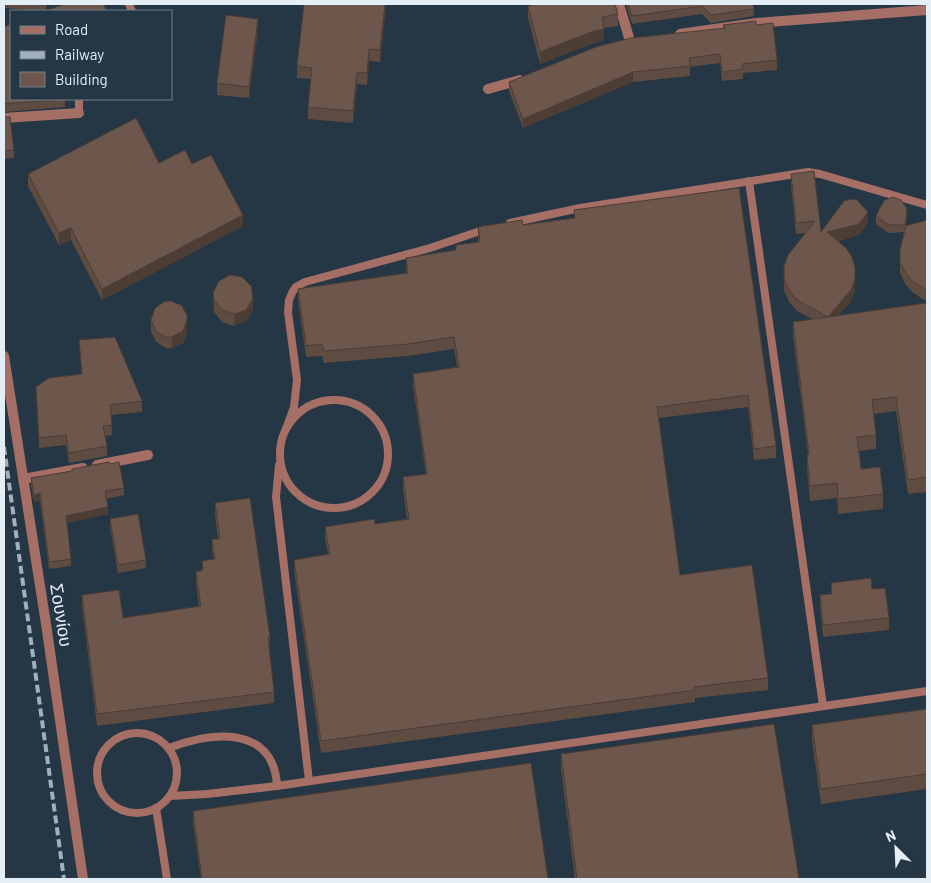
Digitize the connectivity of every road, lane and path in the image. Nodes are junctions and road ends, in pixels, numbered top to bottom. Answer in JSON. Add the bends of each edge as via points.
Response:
{"nodes":[{"id":1,"x":619,"y":4,"type":"edge"},
{"id":2,"x":927,"y":10,"type":"edge"},
{"id":3,"x":668,"y":35,"type":"edge"},
{"id":4,"x":630,"y":41,"type":"edge"},
{"id":5,"x":532,"y":75,"type":"edge"},
{"id":6,"x":488,"y":89,"type":"dead end"},
{"id":7,"x":79,"y":100,"type":"edge"},
{"id":8,"x":79,"y":113,"type":"joint"},
{"id":9,"x":4,"y":118,"type":"edge"},
{"id":10,"x":749,"y":181,"type":"junction"},
{"id":11,"x":927,"y":205,"type":"edge"},
{"id":12,"x":499,"y":226,"type":"edge"},
{"id":13,"x":490,"y":228,"type":"edge"},
{"id":14,"x":4,"y":356,"type":"edge"},
{"id":15,"x":286,"y":429,"type":"junction"},
{"id":16,"x":148,"y":456,"type":"dead end"},
{"id":17,"x":280,"y":461,"type":"junction"},
{"id":18,"x":23,"y":479,"type":"junction"},
{"id":19,"x":927,"y":691,"type":"edge"},
{"id":20,"x":823,"y":706,"type":"junction"},
{"id":21,"x":168,"y":748,"type":"junction"},
{"id":22,"x":309,"y":781,"type":"junction"},
{"id":23,"x":277,"y":786,"type":"junction"},
{"id":24,"x":170,"y":796,"type":"junction"},
{"id":25,"x":156,"y":808,"type":"junction"},
{"id":26,"x":83,"y":879,"type":"edge"},
{"id":27,"x":167,"y":879,"type":"edge"}],
"edges":[{"from":1,"to":4,"type":"street"},
{"from":2,"to":3,"type":"street","via":[[756,23]]},
{"from":5,"to":6,"type":"street"},
{"from":7,"to":8,"type":"lane"},
{"from":8,"to":9,"type":"street"},
{"from":10,"to":11,"type":"lane","via":[[808,172]]},
{"from":10,"to":12,"type":"lane","via":[[580,208]]},
{"from":10,"to":20,"type":"lane"},
{"from":13,"to":15,"type":"lane","via":[[296,287],[289,300],[288,312],[296,395]]},
{"from":14,"to":18,"type":"street","name":"Σουνίου"},
{"from":15,"to":17,"type":"lane","via":[[279,449]]},
{"from":15,"to":17,"type":"lane","via":[[294,417],[318,402],[339,400],[359,406],[371,414],[386,438],[389,452],[386,470],[378,487],[365,500],[348,508],[329,509],[311,504],[296,494],[284,479]]},
{"from":16,"to":18,"type":"street"},
{"from":17,"to":22,"type":"lane","via":[[276,498]]},
{"from":18,"to":26,"type":"street","name":"Σουνίου"},
{"from":19,"to":20,"type":"lane"},
{"from":20,"to":22,"type":"lane"},
{"from":21,"to":23,"type":"lane","via":[[215,737],[248,740],[270,758],[276,771]]},
{"from":21,"to":24,"type":"lane","via":[[174,757],[176,777]]},
{"from":21,"to":25,"type":"lane","via":[[155,737],[128,734],[111,742],[97,764],[98,782],[106,799],[113,805],[129,812]]},
{"from":22,"to":23,"type":"lane"},
{"from":23,"to":24,"type":"lane"},
{"from":24,"to":25,"type":"lane"},
{"from":25,"to":27,"type":"lane"}]}
